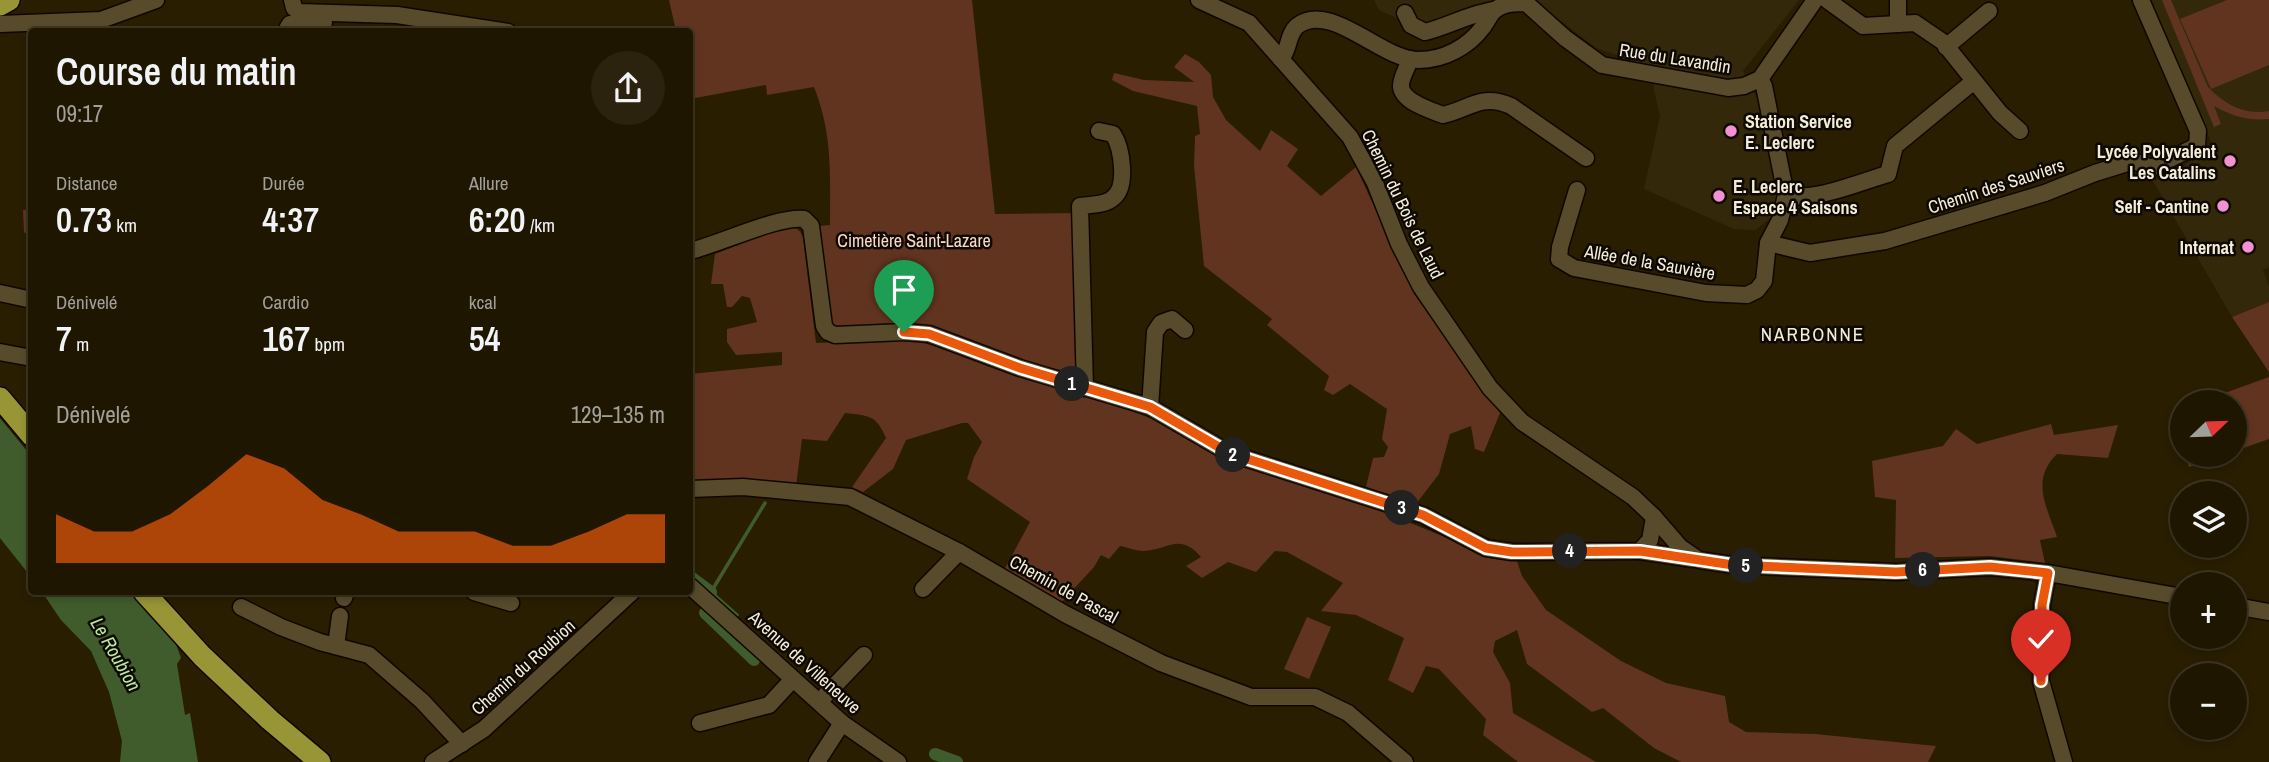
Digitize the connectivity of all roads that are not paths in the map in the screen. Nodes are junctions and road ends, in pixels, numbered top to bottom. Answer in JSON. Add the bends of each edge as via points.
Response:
{"nodes":[{"id":1,"x":9,"y":0,"type":"edge"},
{"id":2,"x":156,"y":0,"type":"edge"},
{"id":3,"x":292,"y":0,"type":"edge"},
{"id":4,"x":1199,"y":0,"type":"edge"},
{"id":5,"x":1815,"y":0,"type":"edge"},
{"id":6,"x":1827,"y":0,"type":"edge"},
{"id":7,"x":1898,"y":0,"type":"edge"},
{"id":8,"x":2141,"y":0,"type":"edge"},
{"id":9,"x":0,"y":5,"type":"edge"},
{"id":10,"x":1495,"y":10,"type":"junction"},
{"id":11,"x":1989,"y":11,"type":"edge"},
{"id":12,"x":1405,"y":13,"type":"dead end"},
{"id":13,"x":364,"y":15,"type":"junction"},
{"id":14,"x":1249,"y":23,"type":"junction"},
{"id":15,"x":0,"y":24,"type":"edge"},
{"id":16,"x":1898,"y":24,"type":"junction"},
{"id":17,"x":105,"y":25,"type":"edge"},
{"id":18,"x":288,"y":28,"type":"edge"},
{"id":19,"x":480,"y":28,"type":"edge"},
{"id":20,"x":1291,"y":32,"type":"junction"},
{"id":21,"x":1946,"y":47,"type":"junction"},
{"id":22,"x":1282,"y":59,"type":"junction"},
{"id":23,"x":1410,"y":59,"type":"junction"},
{"id":24,"x":1760,"y":79,"type":"junction"},
{"id":25,"x":1974,"y":81,"type":"junction"},
{"id":26,"x":1099,"y":131,"type":"dead end"},
{"id":27,"x":2020,"y":131,"type":"dead end"},
{"id":28,"x":1586,"y":158,"type":"dead end"},
{"id":29,"x":1577,"y":190,"type":"dead end"},
{"id":30,"x":1787,"y":195,"type":"junction"},
{"id":31,"x":1769,"y":243,"type":"junction"},
{"id":32,"x":693,"y":250,"type":"edge"},
{"id":33,"x":0,"y":293,"type":"edge"},
{"id":34,"x":28,"y":299,"type":"edge"},
{"id":35,"x":1185,"y":330,"type":"dead end"},
{"id":36,"x":0,"y":352,"type":"edge"},
{"id":37,"x":28,"y":357,"type":"edge"},
{"id":38,"x":1085,"y":388,"type":"junction"},
{"id":39,"x":0,"y":398,"type":"edge"},
{"id":40,"x":1150,"y":407,"type":"junction"},
{"id":41,"x":28,"y":431,"type":"edge"},
{"id":42,"x":693,"y":489,"type":"edge"},
{"id":43,"x":1654,"y":517,"type":"junction"},
{"id":44,"x":1640,"y":551,"type":"junction"},
{"id":45,"x":959,"y":552,"type":"junction"},
{"id":46,"x":1699,"y":560,"type":"junction"},
{"id":47,"x":2048,"y":573,"type":"junction"},
{"id":48,"x":693,"y":589,"type":"edge"},
{"id":49,"x":923,"y":589,"type":"dead end"},
{"id":50,"x":147,"y":595,"type":"edge"},
{"id":51,"x":483,"y":595,"type":"edge"},
{"id":52,"x":629,"y":595,"type":"edge"},
{"id":53,"x":2170,"y":595,"type":"edge"},
{"id":54,"x":511,"y":604,"type":"dead end"},
{"id":55,"x":241,"y":607,"type":"dead end"},
{"id":56,"x":2247,"y":608,"type":"edge"},
{"id":57,"x":2269,"y":612,"type":"edge"},
{"id":58,"x":340,"y":616,"type":"dead end"},
{"id":59,"x":336,"y":646,"type":"junction"},
{"id":60,"x":864,"y":655,"type":"dead end"},
{"id":61,"x":793,"y":679,"type":"junction"},
{"id":62,"x":819,"y":702,"type":"junction"},
{"id":63,"x":700,"y":723,"type":"dead end"},
{"id":64,"x":842,"y":723,"type":"junction"},
{"id":65,"x":462,"y":744,"type":"junction"},
{"id":66,"x":320,"y":762,"type":"edge"},
{"id":67,"x":433,"y":762,"type":"edge"},
{"id":68,"x":817,"y":762,"type":"edge"},
{"id":69,"x":898,"y":762,"type":"edge"},
{"id":70,"x":1405,"y":762,"type":"edge"},
{"id":71,"x":2064,"y":762,"type":"edge"}],
"edges":[{"from":1,"to":9,"type":"main road"},
{"from":2,"to":17,"type":"street"},
{"from":3,"to":13,"type":"street","via":[[299,12]]},
{"from":4,"to":14,"type":"street","name":"Chemin du Bois de Laud"},
{"from":5,"to":24,"type":"street"},
{"from":6,"to":16,"type":"street","via":[[1863,26]]},
{"from":7,"to":16,"type":"street"},
{"from":8,"to":31,"type":"street","name":"Chemin des Sauviers","via":[[2198,131],[2197,146],[2151,168],[2134,161],[2045,194],[1885,241],[1810,253]]},
{"from":10,"to":12,"type":"street","name":"Rue du Lavandin","via":[[1425,32],[1411,25]]},
{"from":10,"to":23,"type":"street","via":[[1468,44],[1454,52]]},
{"from":10,"to":24,"type":"street","name":"Rue du Lavandin","via":[[1512,3],[1526,4],[1602,65],[1728,88]]},
{"from":11,"to":21,"type":"street"},
{"from":13,"to":18,"type":"street","via":[[358,23],[290,24]]},
{"from":13,"to":19,"type":"street"},
{"from":14,"to":20,"type":"street"},
{"from":14,"to":22,"type":"street","name":"Chemin du Bois de Laud"},
{"from":15,"to":17,"type":"street"},
{"from":16,"to":21,"type":"street","via":[[1915,23]]},
{"from":20,"to":22,"type":"street"},
{"from":20,"to":23,"type":"street","via":[[1299,23],[1326,17]]},
{"from":21,"to":25,"type":"street"},
{"from":22,"to":43,"type":"street","name":"Chemin du Bois de Laud","via":[[1350,137],[1421,286],[1490,388],[1522,422],[1633,497]]},
{"from":23,"to":28,"type":"street","via":[[1402,90],[1424,108],[1443,115],[1479,102],[1500,102]]},
{"from":24,"to":30,"type":"street"},
{"from":25,"to":27,"type":"street"},
{"from":25,"to":30,"type":"street","via":[[1895,146],[1888,174],[1813,195]]},
{"from":26,"to":38,"type":"street","via":[[1113,134],[1118,141],[1122,178],[1119,193],[1111,201],[1080,206]]},
{"from":29,"to":31,"type":"street","name":"Allée de la Sauvière","via":[[1559,259],[1573,268],[1706,293],[1747,295],[1764,281]]},
{"from":30,"to":31,"type":"street"},
{"from":32,"to":38,"type":"street","via":[[786,219],[804,219],[811,226],[828,332],[929,334]]},
{"from":33,"to":34,"type":"street"},
{"from":35,"to":40,"type":"street","via":[[1172,318],[1155,332]]},
{"from":36,"to":37,"type":"street"},
{"from":38,"to":40,"type":"street"},
{"from":39,"to":41,"type":"main road"},
{"from":40,"to":44,"type":"street","via":[[1229,453],[1423,515],[1486,548]]},
{"from":42,"to":45,"type":"street","name":"Chemin de Pascal","via":[[743,486],[850,496]]},
{"from":43,"to":44,"type":"street","via":[[1650,540]]},
{"from":43,"to":46,"type":"street","name":"Chemin du Bois de Laud","via":[[1680,547]]},
{"from":44,"to":46,"type":"street"},
{"from":45,"to":49,"type":"street"},
{"from":45,"to":70,"type":"street","name":"Chemin de Pascal","via":[[1161,663],[1251,697],[1315,697],[1348,713]]},
{"from":46,"to":47,"type":"street","via":[[1883,571],[1990,567]]},
{"from":47,"to":53,"type":"street"},
{"from":47,"to":71,"type":"street","via":[[2042,605],[2041,681]]},
{"from":48,"to":61,"type":"street","name":"Avenue de Villeneuve"},
{"from":50,"to":66,"type":"main road","via":[[202,656]]},
{"from":51,"to":54,"type":"street"},
{"from":52,"to":65,"type":"street","name":"Chemin du Roubion","via":[[492,722]]},
{"from":55,"to":59,"type":"street"},
{"from":56,"to":57,"type":"street"},
{"from":58,"to":59,"type":"street"},
{"from":59,"to":65,"type":"street","via":[[369,655]]},
{"from":60,"to":62,"type":"street"},
{"from":61,"to":62,"type":"street","name":"Avenue de Villeneuve"},
{"from":61,"to":63,"type":"street","via":[[769,705]]},
{"from":62,"to":64,"type":"street","name":"Avenue de Villeneuve"},
{"from":64,"to":68,"type":"street"},
{"from":64,"to":69,"type":"street","name":"Avenue de Villeneuve"},
{"from":65,"to":67,"type":"street","name":"Chemin du Roubion"}]}
